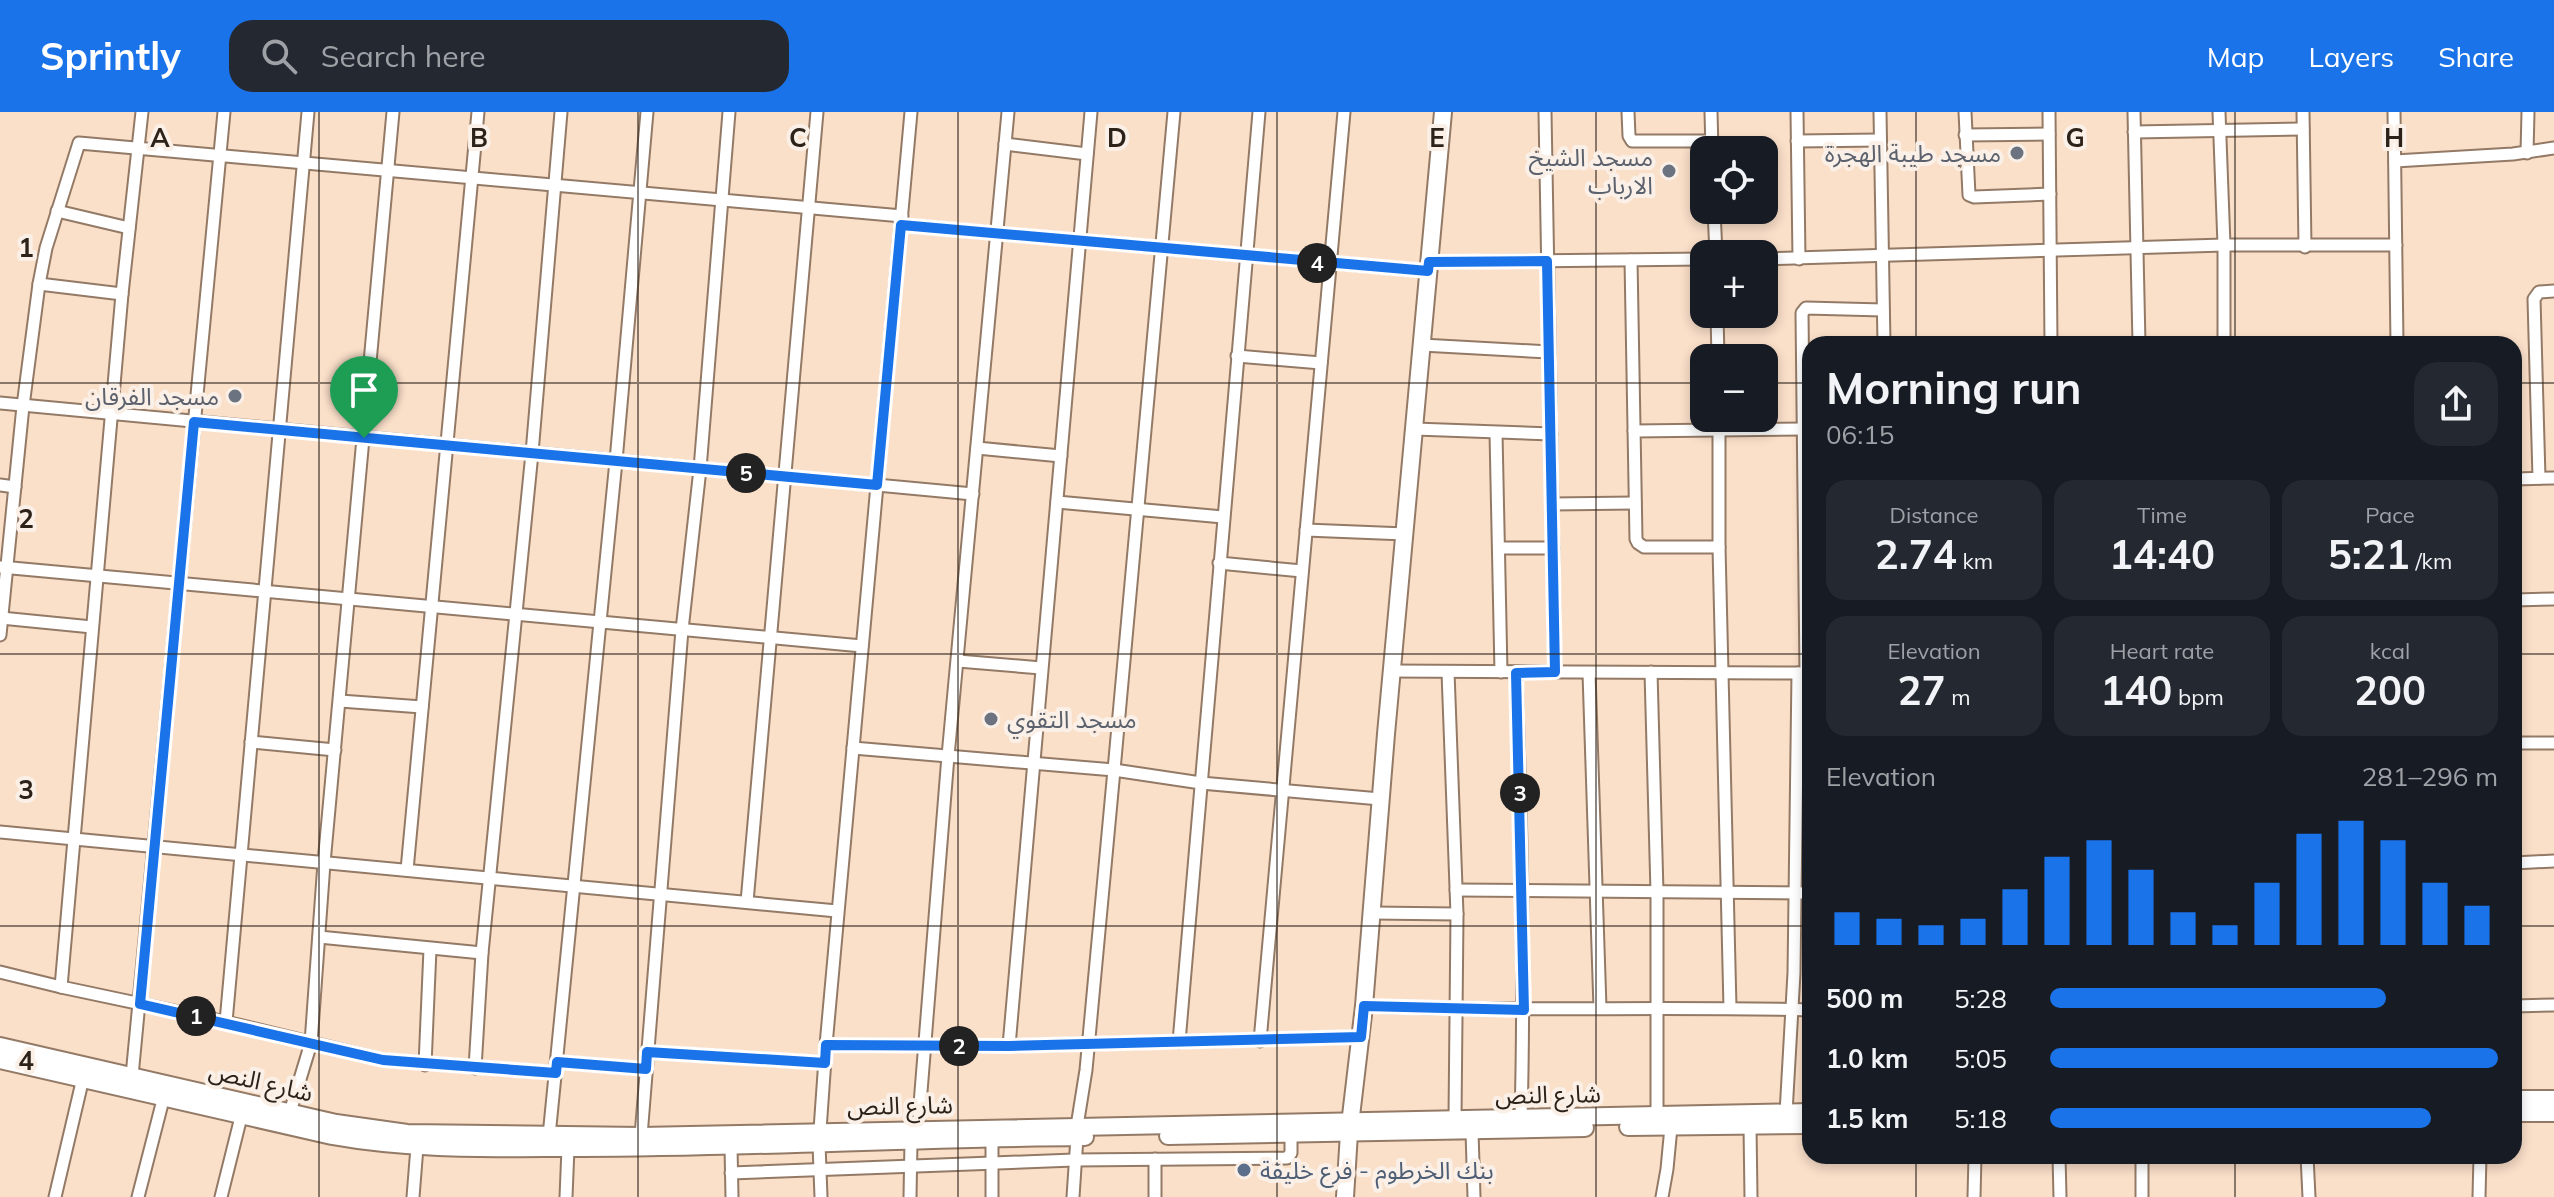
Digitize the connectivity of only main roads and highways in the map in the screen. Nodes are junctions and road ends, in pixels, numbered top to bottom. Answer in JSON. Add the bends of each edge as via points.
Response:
{"nodes":[{"id":1,"x":1443,"y":112,"type":"edge"},
{"id":2,"x":0,"y":1046,"type":"edge"},
{"id":3,"x":0,"y":1060,"type":"edge"},
{"id":4,"x":2522,"y":1099,"type":"edge"},
{"id":5,"x":2554,"y":1099,"type":"edge"},
{"id":6,"x":1802,"y":1112,"type":"edge"},
{"id":7,"x":2522,"y":1113,"type":"edge"},
{"id":8,"x":2554,"y":1113,"type":"edge"},
{"id":9,"x":1662,"y":1124,"type":"junction"},
{"id":10,"x":1802,"y":1125,"type":"edge"},
{"id":11,"x":1350,"y":1127,"type":"junction"},
{"id":12,"x":1077,"y":1131,"type":"junction"},
{"id":13,"x":915,"y":1135,"type":"junction"},
{"id":14,"x":820,"y":1137,"type":"junction"},
{"id":15,"x":1345,"y":1197,"type":"edge"}],
"edges":[{"from":1,"to":11,"type":"main road"},
{"from":2,"to":14,"type":"main road","name":"شارع النص","via":[[392,1132]]},
{"from":3,"to":14,"type":"main road","name":"شارع النص","via":[[383,1145],[731,1146]]},
{"from":4,"to":5,"type":"main road"},
{"from":6,"to":9,"type":"main road","name":"شارع النص"},
{"from":7,"to":8,"type":"main road"},
{"from":9,"to":10,"type":"main road","name":"شارع النص"},
{"from":9,"to":11,"type":"main road","name":"شارع النص","via":[[1472,1131]]},
{"from":9,"to":11,"type":"main road","name":"شارع النص","via":[[1521,1118]]},
{"from":11,"to":12,"type":"main road","name":"شارع النص"},
{"from":11,"to":12,"type":"main road","name":"شارع النص","via":[[1231,1136]]},
{"from":11,"to":15,"type":"main road"},
{"from":12,"to":13,"type":"main road","name":"شارع النص"},
{"from":12,"to":13,"type":"main road","name":"شارع النص","via":[[992,1140]]},
{"from":13,"to":14,"type":"main road","name":"شارع النص"}]}
